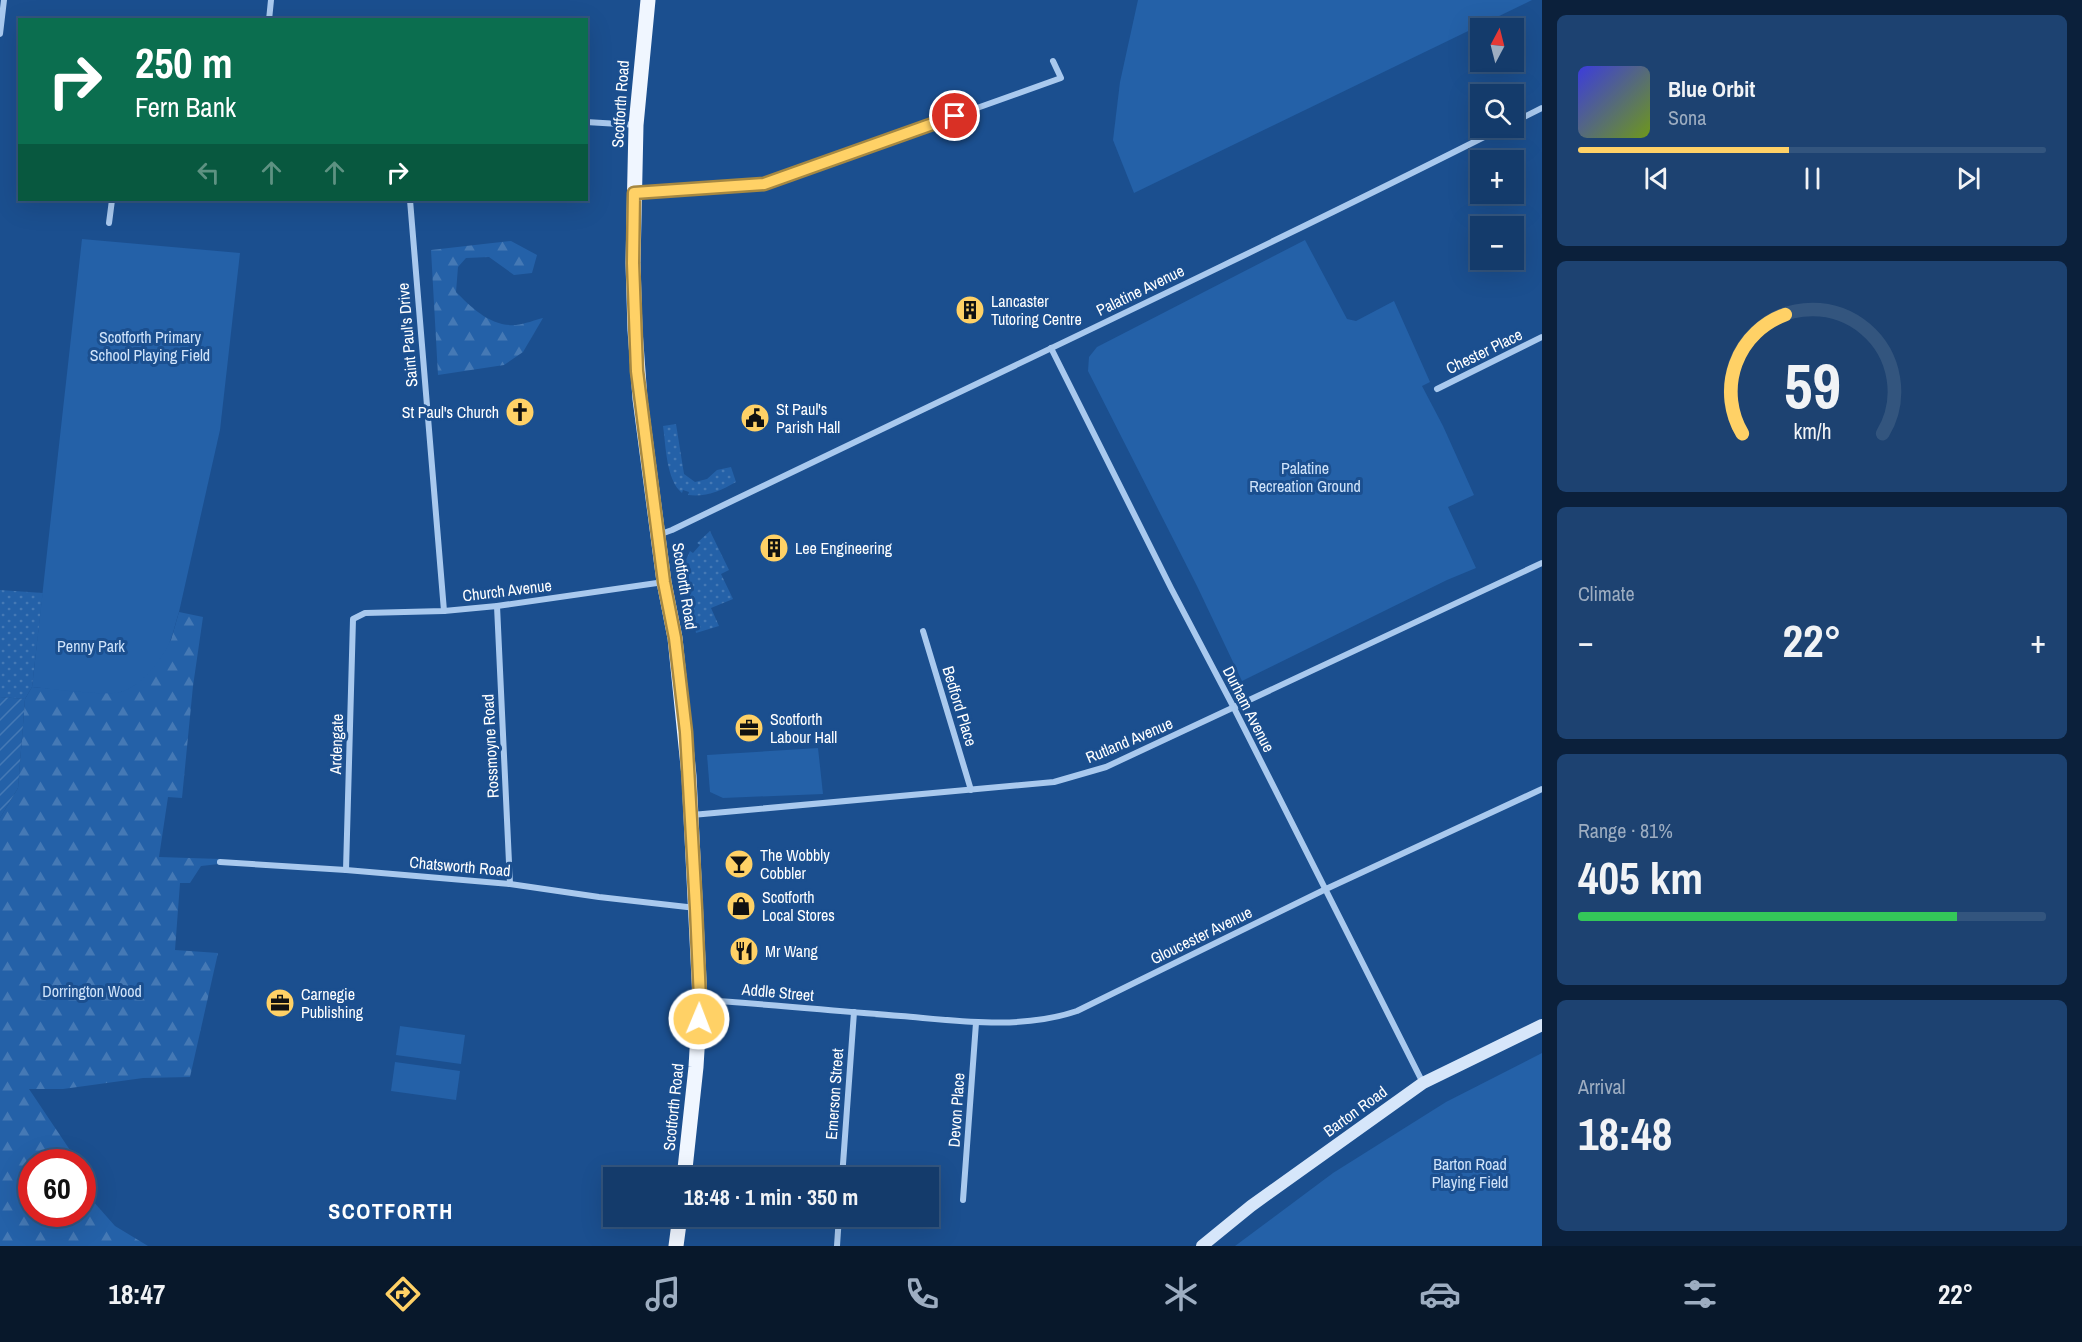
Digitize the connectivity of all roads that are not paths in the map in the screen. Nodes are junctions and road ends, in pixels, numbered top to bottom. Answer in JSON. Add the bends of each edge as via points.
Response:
{"nodes":[{"id":1,"x":4,"y":0,"type":"edge"},
{"id":2,"x":271,"y":0,"type":"edge"},
{"id":3,"x":648,"y":0,"type":"edge"},
{"id":4,"x":269,"y":18,"type":"edge"},
{"id":5,"x":0,"y":34,"type":"edge"},
{"id":6,"x":1053,"y":61,"type":"dead end"},
{"id":7,"x":1542,"y":108,"type":"edge"},
{"id":8,"x":1524,"y":117,"type":"edge"},
{"id":9,"x":588,"y":122,"type":"edge"},
{"id":10,"x":636,"y":125,"type":"junction"},
{"id":11,"x":1482,"y":138,"type":"edge"},
{"id":12,"x":634,"y":193,"type":"junction"},
{"id":13,"x":111,"y":201,"type":"edge"},
{"id":14,"x":410,"y":201,"type":"edge"},
{"id":15,"x":109,"y":223,"type":"dead end"},
{"id":16,"x":1542,"y":337,"type":"edge"},
{"id":17,"x":1051,"y":348,"type":"junction"},
{"id":18,"x":1437,"y":389,"type":"dead end"},
{"id":19,"x":658,"y":535,"type":"junction"},
{"id":20,"x":1542,"y":563,"type":"edge"},
{"id":21,"x":664,"y":582,"type":"junction"},
{"id":22,"x":497,"y":606,"type":"junction"},
{"id":23,"x":444,"y":611,"type":"junction"},
{"id":24,"x":353,"y":619,"type":"joint"},
{"id":25,"x":923,"y":631,"type":"dead end"},
{"id":26,"x":1234,"y":708,"type":"junction"},
{"id":27,"x":1542,"y":789,"type":"edge"},
{"id":28,"x":971,"y":790,"type":"junction"},
{"id":29,"x":691,"y":815,"type":"junction"},
{"id":30,"x":219,"y":862,"type":"dead end"},
{"id":31,"x":346,"y":870,"type":"junction"},
{"id":32,"x":510,"y":884,"type":"junction"},
{"id":33,"x":1326,"y":890,"type":"junction"},
{"id":34,"x":696,"y":908,"type":"junction"},
{"id":35,"x":700,"y":1000,"type":"junction"},
{"id":36,"x":854,"y":1012,"type":"junction"},
{"id":37,"x":976,"y":1023,"type":"junction"},
{"id":38,"x":1542,"y":1025,"type":"edge"},
{"id":39,"x":1423,"y":1083,"type":"junction"},
{"id":40,"x":685,"y":1167,"type":"edge"},
{"id":41,"x":843,"y":1167,"type":"edge"},
{"id":42,"x":963,"y":1200,"type":"dead end"},
{"id":43,"x":679,"y":1227,"type":"edge"},
{"id":44,"x":838,"y":1227,"type":"edge"},
{"id":45,"x":676,"y":1246,"type":"edge"},
{"id":46,"x":837,"y":1246,"type":"edge"},
{"id":47,"x":1202,"y":1246,"type":"edge"}],
"edges":[{"from":1,"to":5,"type":"street"},
{"from":2,"to":4,"type":"street"},
{"from":3,"to":10,"type":"main road","name":"Scotforth Road"},
{"from":6,"to":12,"type":"street","via":[[1061,78],[764,184]]},
{"from":7,"to":8,"type":"street"},
{"from":9,"to":10,"type":"street"},
{"from":10,"to":12,"type":"main road","name":"Scotforth Road"},
{"from":11,"to":17,"type":"street","name":"Palatine Avenue"},
{"from":12,"to":19,"type":"main road","name":"Scotforth Road","via":[[637,371]]},
{"from":13,"to":15,"type":"street"},
{"from":14,"to":23,"type":"street","name":"Saint Paul's Drive"},
{"from":16,"to":18,"type":"street","name":"Chester Place"},
{"from":17,"to":19,"type":"street","name":"Palatine Avenue"},
{"from":17,"to":26,"type":"street","name":"Durham Avenue"},
{"from":19,"to":21,"type":"main road","name":"Scotforth Road"},
{"from":20,"to":26,"type":"street","name":"Rutland Avenue"},
{"from":21,"to":22,"type":"street","name":"Church Avenue"},
{"from":21,"to":29,"type":"main road","name":"Scotforth Road","via":[[678,662]]},
{"from":22,"to":23,"type":"street","name":"Church Avenue"},
{"from":22,"to":32,"type":"street","name":"Rossmoyne Road"},
{"from":23,"to":24,"type":"street","name":"Church Avenue","via":[[365,613]]},
{"from":24,"to":31,"type":"street","name":"Ardengate"},
{"from":25,"to":28,"type":"street","name":"Bedford Place"},
{"from":26,"to":28,"type":"street","name":"Rutland Avenue","via":[[1107,767],[1054,782]]},
{"from":26,"to":33,"type":"street","name":"Durham Avenue"},
{"from":27,"to":33,"type":"street","name":"Gloucester Avenue"},
{"from":28,"to":29,"type":"street","name":"Rutland Avenue"},
{"from":29,"to":34,"type":"main road","name":"Scotforth Road"},
{"from":30,"to":31,"type":"street","name":"Chatsworth Road"},
{"from":31,"to":32,"type":"street","name":"Chatsworth Road"},
{"from":32,"to":34,"type":"street","name":"Chatsworth Road"},
{"from":33,"to":37,"type":"street","name":"Gloucester Avenue","via":[[1077,1011],[1028,1022]]},
{"from":33,"to":39,"type":"street","name":"Durham Avenue"},
{"from":34,"to":35,"type":"main road","name":"Scotforth Road"},
{"from":35,"to":36,"type":"street","name":"Addle Street"},
{"from":35,"to":40,"type":"main road","name":"Scotforth Road"},
{"from":36,"to":37,"type":"street","name":"Gloucester Avenue"},
{"from":36,"to":41,"type":"street","name":"Emerson Street"},
{"from":37,"to":42,"type":"street","name":"Devon Place"},
{"from":38,"to":39,"type":"street","name":"Barton Road"},
{"from":39,"to":47,"type":"street","name":"Barton Road","via":[[1251,1206]]},
{"from":43,"to":45,"type":"main road"},
{"from":44,"to":46,"type":"street"}]}
